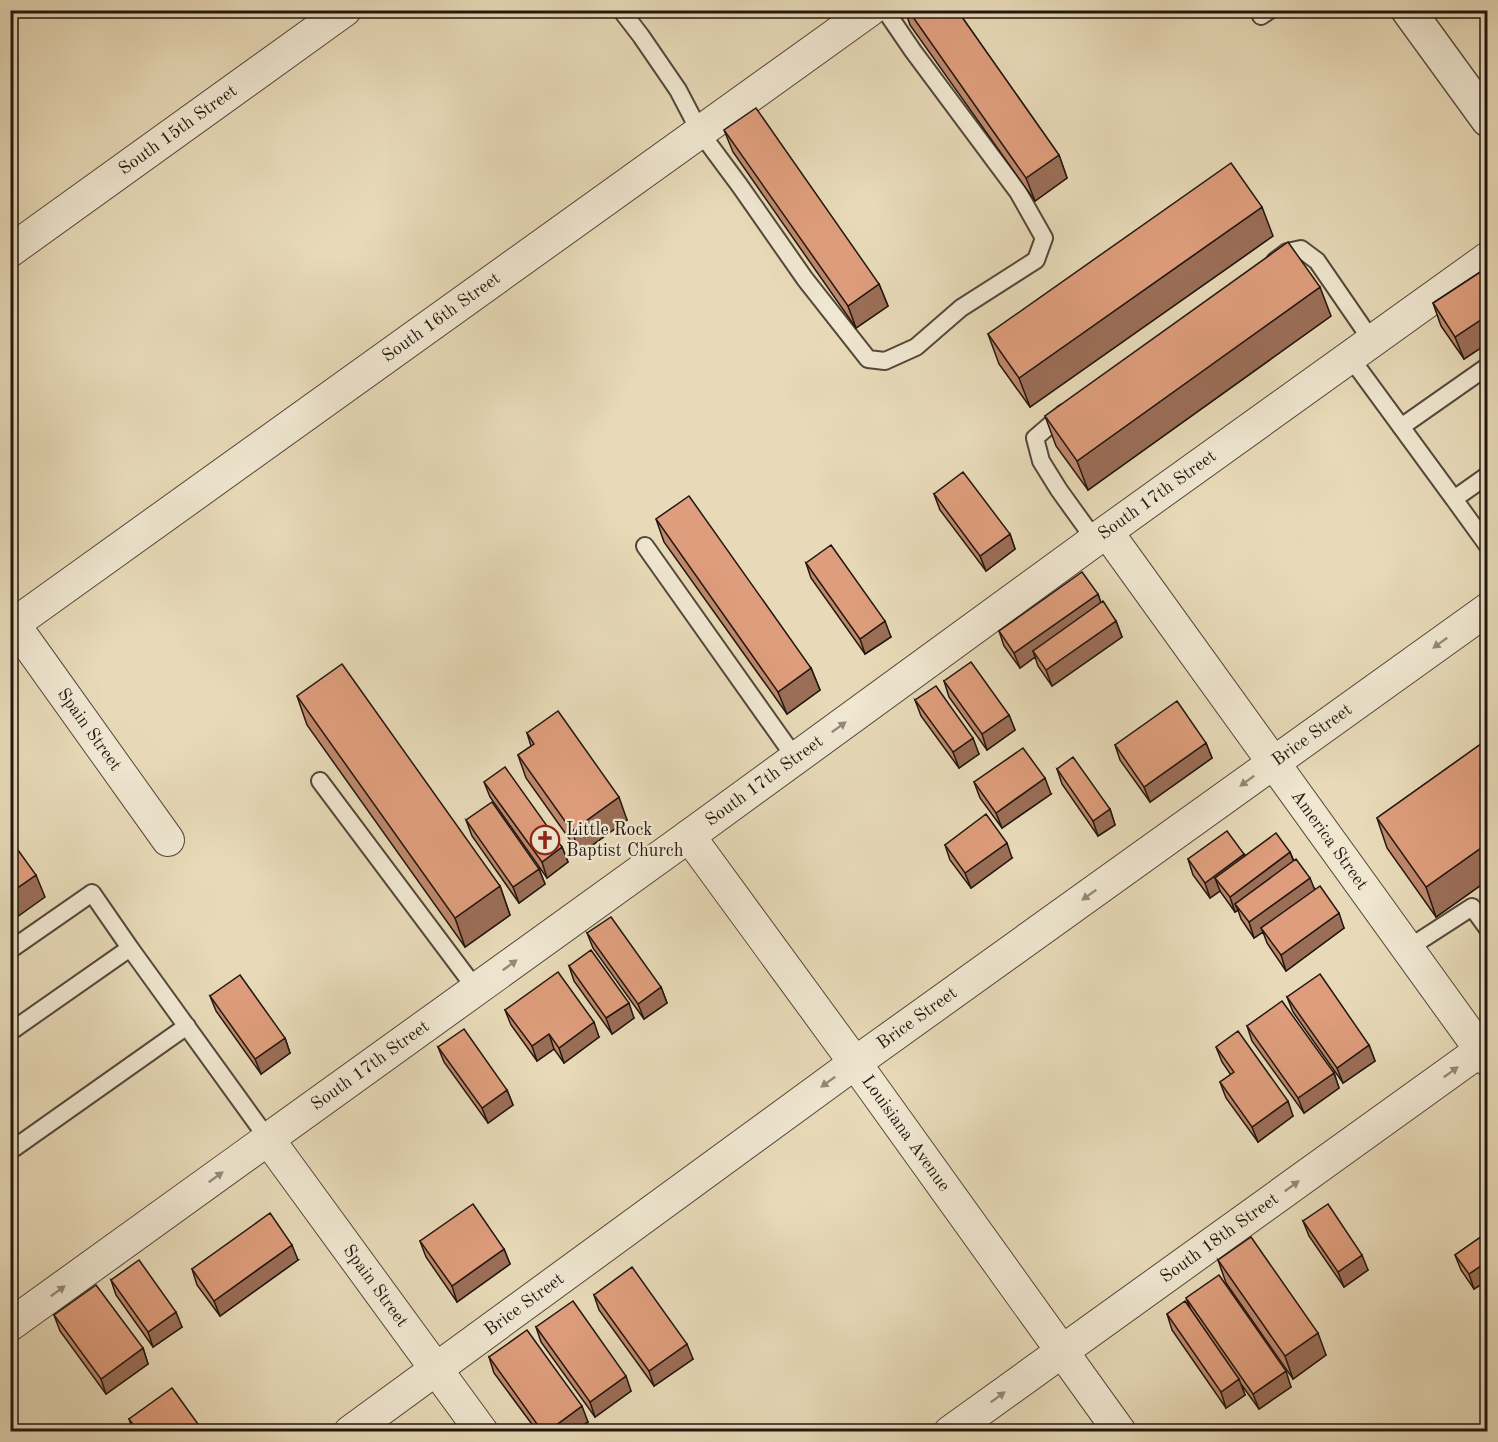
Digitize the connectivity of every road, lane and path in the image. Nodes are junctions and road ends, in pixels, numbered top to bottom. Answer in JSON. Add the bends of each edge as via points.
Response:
{"nodes":[{"id":1,"x":345,"y":10,"type":"edge"},
{"id":2,"x":621,"y":10,"type":"edge"},
{"id":3,"x":870,"y":10,"type":"edge"},
{"id":4,"x":885,"y":10,"type":"edge"},
{"id":5,"x":1408,"y":10,"type":"edge"},
{"id":6,"x":1488,"y":120,"type":"edge"},
{"id":7,"x":700,"y":132,"type":"junction"},
{"id":8,"x":10,"y":251,"type":"edge"},
{"id":9,"x":1488,"y":258,"type":"edge"},
{"id":10,"x":1258,"y":273,"type":"edge"},
{"id":11,"x":1361,"y":349,"type":"junction"},
{"id":12,"x":1488,"y":366,"type":"edge"},
{"id":13,"x":1076,"y":403,"type":"edge"},
{"id":14,"x":1401,"y":427,"type":"junction"},
{"id":15,"x":1488,"y":475,"type":"edge"},
{"id":16,"x":1454,"y":499,"type":"junction"},
{"id":17,"x":1101,"y":536,"type":"junction"},
{"id":18,"x":645,"y":546,"type":"dead end"},
{"id":19,"x":1488,"y":546,"type":"edge"},
{"id":20,"x":1488,"y":609,"type":"edge"},
{"id":21,"x":12,"y":622,"type":"edge"},
{"id":22,"x":796,"y":759,"type":"junction"},
{"id":23,"x":1273,"y":763,"type":"junction"},
{"id":24,"x":320,"y":781,"type":"dead end"},
{"id":25,"x":689,"y":836,"type":"junction"},
{"id":26,"x":168,"y":840,"type":"dead end"},
{"id":27,"x":1488,"y":929,"type":"edge"},
{"id":28,"x":130,"y":948,"type":"junction"},
{"id":29,"x":10,"y":950,"type":"edge"},
{"id":30,"x":1407,"y":950,"type":"junction"},
{"id":31,"x":476,"y":989,"type":"junction"},
{"id":32,"x":186,"y":1026,"type":"junction"},
{"id":33,"x":10,"y":1032,"type":"edge"},
{"id":34,"x":1485,"y":1052,"type":"edge"},
{"id":35,"x":855,"y":1063,"type":"junction"},
{"id":36,"x":268,"y":1139,"type":"junction"},
{"id":37,"x":10,"y":1150,"type":"edge"},
{"id":38,"x":10,"y":1325,"type":"edge"},
{"id":39,"x":1062,"y":1351,"type":"junction"},
{"id":40,"x":437,"y":1369,"type":"junction"},
{"id":41,"x":350,"y":1431,"type":"edge"},
{"id":42,"x":482,"y":1431,"type":"edge"},
{"id":43,"x":950,"y":1431,"type":"edge"},
{"id":44,"x":1120,"y":1431,"type":"edge"}],
"edges":[{"from":1,"to":8,"type":"street","name":"South 15th Street"},
{"from":2,"to":7,"type":"lane","via":[[678,90]]},
{"from":3,"to":7,"type":"street","name":"South 16th Street"},
{"from":4,"to":7,"type":"lane","via":[[1018,192],[1044,238],[1036,260],[961,308],[916,347],[885,361],[868,359],[805,279]]},
{"from":5,"to":6,"type":"street"},
{"from":7,"to":21,"type":"street","name":"South 16th Street"},
{"from":9,"to":11,"type":"street","name":"South 17th Street"},
{"from":10,"to":11,"type":"lane","via":[[1287,252],[1302,249],[1317,261]]},
{"from":11,"to":14,"type":"lane"},
{"from":11,"to":17,"type":"street","name":"South 17th Street"},
{"from":12,"to":14,"type":"lane"},
{"from":13,"to":17,"type":"lane","via":[[1035,438],[1041,461],[1059,490]]},
{"from":14,"to":16,"type":"lane"},
{"from":15,"to":16,"type":"lane"},
{"from":16,"to":19,"type":"lane"},
{"from":22,"to":17,"type":"street","name":"South 17th Street","one_way":true},
{"from":17,"to":23,"type":"street","name":"America Street"},
{"from":18,"to":22,"type":"lane"},
{"from":20,"to":23,"type":"street","name":"Brice Street","one_way":true},
{"from":21,"to":26,"type":"street","name":"Spain Street"},
{"from":22,"to":25,"type":"street","name":"South 17th Street"},
{"from":23,"to":30,"type":"street","name":"America Street"},
{"from":23,"to":35,"type":"street","name":"Brice Street","one_way":true},
{"from":24,"to":31,"type":"lane"},
{"from":31,"to":25,"type":"street","name":"South 17th Street","one_way":true},
{"from":25,"to":35,"type":"street","name":"Louisiana Avenue"},
{"from":27,"to":30,"type":"lane","via":[[1472,907]]},
{"from":28,"to":29,"type":"lane","via":[[92,893]]},
{"from":28,"to":32,"type":"lane"},
{"from":28,"to":33,"type":"lane"},
{"from":30,"to":34,"type":"street","name":"America Street"},
{"from":31,"to":36,"type":"street","name":"South 17th Street"},
{"from":32,"to":36,"type":"lane"},
{"from":32,"to":37,"type":"lane"},
{"from":39,"to":34,"type":"street","name":"South 18th Street","one_way":true},
{"from":35,"to":39,"type":"street","name":"Louisiana Avenue"},
{"from":35,"to":40,"type":"street","name":"Brice Street","one_way":true},
{"from":38,"to":36,"type":"street","name":"South 17th Street","one_way":true},
{"from":36,"to":40,"type":"street","name":"Spain Street"},
{"from":43,"to":39,"type":"street","name":"South 18th Street","one_way":true},
{"from":39,"to":44,"type":"street","name":"Louisiana Avenue"},
{"from":40,"to":41,"type":"street","name":"Brice Street"},
{"from":40,"to":42,"type":"street","name":"Spain Street"}]}
